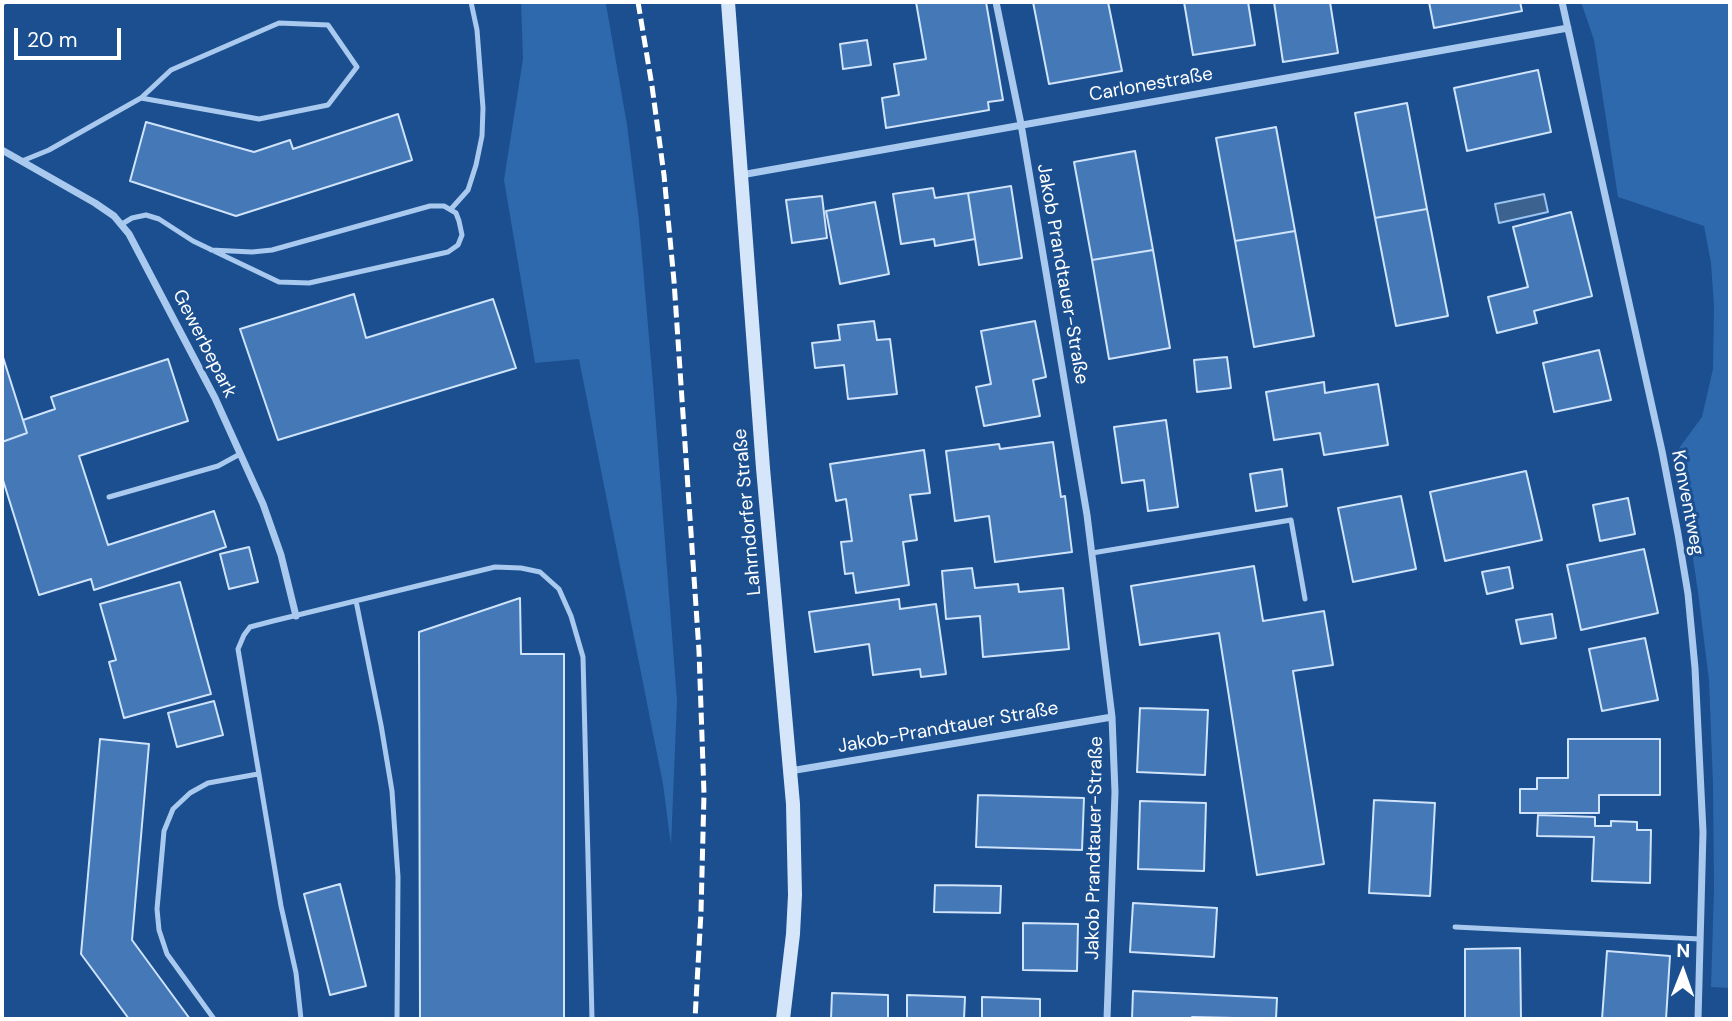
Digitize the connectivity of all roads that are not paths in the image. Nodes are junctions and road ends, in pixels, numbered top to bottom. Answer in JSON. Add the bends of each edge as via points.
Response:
{"nodes":[{"id":1,"x":471,"y":2,"type":"edge"},
{"id":2,"x":727,"y":2,"type":"edge"},
{"id":3,"x":996,"y":2,"type":"edge"},
{"id":4,"x":1562,"y":2,"type":"edge"},
{"id":5,"x":1568,"y":28,"type":"junction"},
{"id":6,"x":141,"y":98,"type":"junction"},
{"id":7,"x":1021,"y":124,"type":"junction"},
{"id":8,"x":2,"y":150,"type":"edge"},
{"id":9,"x":22,"y":161,"type":"junction"},
{"id":10,"x":740,"y":176,"type":"junction"},
{"id":11,"x":451,"y":209,"type":"junction"},
{"id":12,"x":122,"y":225,"type":"junction"},
{"id":13,"x":211,"y":250,"type":"junction"},
{"id":14,"x":240,"y":454,"type":"junction"},
{"id":15,"x":109,"y":497,"type":"dead end"},
{"id":16,"x":1092,"y":553,"type":"junction"},
{"id":17,"x":1305,"y":599,"type":"dead end"},
{"id":18,"x":356,"y":601,"type":"junction"},
{"id":19,"x":296,"y":616,"type":"junction"},
{"id":20,"x":1112,"y":717,"type":"junction"},
{"id":21,"x":790,"y":771,"type":"junction"},
{"id":22,"x":258,"y":774,"type":"junction"},
{"id":23,"x":1455,"y":927,"type":"dead end"},
{"id":24,"x":1700,"y":939,"type":"junction"},
{"id":25,"x":214,"y":1019,"type":"edge"},
{"id":26,"x":300,"y":1019,"type":"edge"},
{"id":27,"x":397,"y":1019,"type":"edge"},
{"id":28,"x":592,"y":1019,"type":"edge"},
{"id":29,"x":783,"y":1019,"type":"edge"},
{"id":30,"x":1107,"y":1019,"type":"edge"},
{"id":31,"x":1698,"y":1019,"type":"edge"}],
"edges":[{"from":1,"to":11,"type":"lane","via":[[478,43],[482,136],[468,190]]},
{"from":2,"to":10,"type":"street","name":"Lahrndorfer Straße"},
{"from":3,"to":7,"type":"street","name":"Jakob Prandtauer-Straße"},
{"from":4,"to":5,"type":"street","name":"Konventweg"},
{"from":5,"to":7,"type":"street","name":"Carlonestraße"},
{"from":5,"to":24,"type":"street","name":"Konventweg","via":[[1662,451],[1688,594],[1703,832]]},
{"from":6,"to":6,"type":"lane","via":[[259,120],[328,105],[357,67],[328,25],[279,23],[171,70]]},
{"from":6,"to":9,"type":"lane"},
{"from":7,"to":10,"type":"street","name":"Carlonestraße"},
{"from":7,"to":16,"type":"street","name":"Jakob Prandtauer-Straße"},
{"from":8,"to":9,"type":"street","name":"Gewerbepark"},
{"from":9,"to":12,"type":"street","name":"Gewerbepark","via":[[95,203]]},
{"from":10,"to":21,"type":"street","name":"Lahrndorfer Straße"},
{"from":11,"to":13,"type":"lane","via":[[430,206],[272,250]]},
{"from":11,"to":13,"type":"lane","via":[[462,234],[449,252],[309,283],[279,282]]},
{"from":12,"to":13,"type":"lane","via":[[146,215]]},
{"from":12,"to":14,"type":"street","name":"Gewerbepark"},
{"from":14,"to":15,"type":"lane","via":[[218,466]]},
{"from":14,"to":19,"type":"street","name":"Gewerbepark","via":[[281,555]]},
{"from":16,"to":17,"type":"lane","via":[[1292,520]]},
{"from":16,"to":20,"type":"street","name":"Jakob Prandtauer-Straße"},
{"from":18,"to":19,"type":"lane"},
{"from":18,"to":27,"type":"lane","via":[[392,791],[398,877]]},
{"from":18,"to":28,"type":"lane","via":[[495,567],[540,572],[559,589],[583,657]]},
{"from":19,"to":22,"type":"lane","via":[[250,627],[238,649]]},
{"from":20,"to":21,"type":"street","name":"Jakob-Prandtauer Straße"},
{"from":20,"to":30,"type":"street","name":"Jakob Prandtauer-Straße","via":[[1115,792]]},
{"from":21,"to":29,"type":"street","name":"Lahrndorfer Straße","via":[[795,895]]},
{"from":22,"to":25,"type":"lane","via":[[208,783],[190,793],[173,809],[164,831],[159,930],[167,954]]},
{"from":22,"to":26,"type":"lane","via":[[296,972]]},
{"from":23,"to":24,"type":"lane"},
{"from":24,"to":31,"type":"street","name":"Konventweg"}]}
